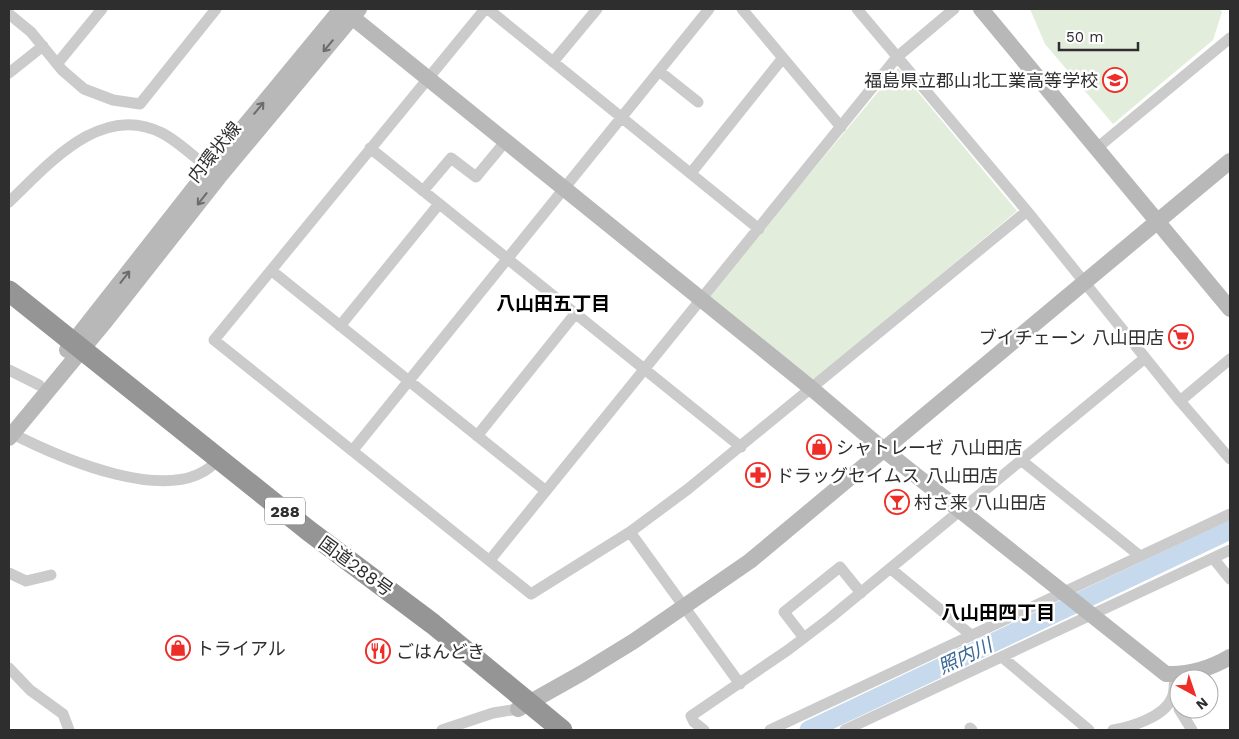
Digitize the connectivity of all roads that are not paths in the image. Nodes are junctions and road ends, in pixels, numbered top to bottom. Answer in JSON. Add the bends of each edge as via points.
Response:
{"nodes":[{"id":1,"x":102,"y":9,"type":"edge"},
{"id":2,"x":486,"y":9,"type":"edge"},
{"id":3,"x":597,"y":9,"type":"edge"},
{"id":4,"x":709,"y":9,"type":"edge"},
{"id":5,"x":742,"y":9,"type":"edge"},
{"id":6,"x":857,"y":9,"type":"edge"},
{"id":7,"x":954,"y":9,"type":"edge"},
{"id":8,"x":981,"y":9,"type":"edge"},
{"id":9,"x":213,"y":10,"type":"edge"},
{"id":10,"x":349,"y":11,"type":"edge"},
{"id":11,"x":9,"y":14,"type":"edge"},
{"id":12,"x":1230,"y":38,"type":"edge"},
{"id":13,"x":43,"y":46,"type":"junction"},
{"id":14,"x":896,"y":57,"type":"junction"},
{"id":15,"x":782,"y":59,"type":"junction"},
{"id":16,"x":553,"y":62,"type":"junction"},
{"id":17,"x":57,"y":64,"type":"junction"},
{"id":18,"x":659,"y":71,"type":"junction"},
{"id":19,"x":9,"y":74,"type":"edge"},
{"id":20,"x":427,"y":79,"type":"junction"},
{"id":21,"x":698,"y":102,"type":"dead end"},
{"id":22,"x":622,"y":117,"type":"junction"},
{"id":23,"x":841,"y":126,"type":"junction"},
{"id":24,"x":505,"y":142,"type":"junction"},
{"id":25,"x":370,"y":148,"type":"junction"},
{"id":26,"x":1097,"y":148,"type":"junction"},
{"id":27,"x":1230,"y":161,"type":"edge"},
{"id":28,"x":214,"y":173,"type":"junction"},
{"id":29,"x":690,"y":173,"type":"junction"},
{"id":30,"x":563,"y":189,"type":"junction"},
{"id":31,"x":423,"y":191,"type":"junction"},
{"id":32,"x":9,"y":202,"type":"edge"},
{"id":33,"x":439,"y":204,"type":"junction"},
{"id":34,"x":1027,"y":211,"type":"junction"},
{"id":35,"x":1157,"y":221,"type":"junction"},
{"id":36,"x":759,"y":229,"type":"junction"},
{"id":37,"x":507,"y":259,"type":"junction"},
{"id":38,"x":272,"y":271,"type":"junction"},
{"id":39,"x":1085,"y":282,"type":"junction"},
{"id":40,"x":9,"y":291,"type":"edge"},
{"id":41,"x":700,"y":300,"type":"junction"},
{"id":42,"x":9,"y":301,"type":"edge"},
{"id":43,"x":1230,"y":309,"type":"edge"},
{"id":44,"x":575,"y":314,"type":"junction"},
{"id":45,"x":340,"y":326,"type":"junction"},
{"id":46,"x":1145,"y":358,"type":"junction"},
{"id":47,"x":1230,"y":359,"type":"edge"},
{"id":48,"x":644,"y":369,"type":"junction"},
{"id":49,"x":9,"y":370,"type":"edge"},
{"id":50,"x":57,"y":371,"type":"junction"},
{"id":51,"x":408,"y":381,"type":"junction"},
{"id":52,"x":39,"y":385,"type":"junction"},
{"id":53,"x":812,"y":388,"type":"junction"},
{"id":54,"x":1180,"y":401,"type":"junction"},
{"id":55,"x":10,"y":431,"type":"edge"},
{"id":56,"x":477,"y":436,"type":"junction"},
{"id":57,"x":741,"y":447,"type":"junction"},
{"id":58,"x":353,"y":450,"type":"junction"},
{"id":59,"x":884,"y":450,"type":"junction"},
{"id":60,"x":1230,"y":459,"type":"edge"},
{"id":61,"x":1021,"y":460,"type":"junction"},
{"id":62,"x":216,"y":461,"type":"junction"},
{"id":63,"x":546,"y":491,"type":"junction"},
{"id":64,"x":960,"y":510,"type":"junction"},
{"id":65,"x":1230,"y":514,"type":"edge"},
{"id":66,"x":630,"y":532,"type":"junction"},
{"id":67,"x":1230,"y":550,"type":"edge"},
{"id":68,"x":1140,"y":556,"type":"junction"},
{"id":69,"x":1214,"y":558,"type":"junction"},
{"id":70,"x":490,"y":560,"type":"junction"},
{"id":71,"x":891,"y":568,"type":"junction"},
{"id":72,"x":9,"y":573,"type":"edge"},
{"id":73,"x":50,"y":575,"type":"dead end"},
{"id":74,"x":1230,"y":579,"type":"edge"},
{"id":75,"x":1063,"y":592,"type":"junction"},
{"id":76,"x":861,"y":593,"type":"junction"},
{"id":77,"x":686,"y":608,"type":"junction"},
{"id":78,"x":1092,"y":614,"type":"junction"},
{"id":79,"x":971,"y":635,"type":"junction"},
{"id":80,"x":804,"y":638,"type":"junction"},
{"id":81,"x":1002,"y":657,"type":"junction"},
{"id":82,"x":1230,"y":657,"type":"edge"},
{"id":83,"x":9,"y":668,"type":"edge"},
{"id":84,"x":1200,"y":669,"type":"edge"},
{"id":85,"x":1169,"y":674,"type":"edge"},
{"id":86,"x":740,"y":684,"type":"junction"},
{"id":87,"x":1169,"y":701,"type":"edge"},
{"id":88,"x":524,"y":706,"type":"junction"},
{"id":89,"x":1185,"y":719,"type":"edge"},
{"id":90,"x":69,"y":730,"type":"edge"},
{"id":91,"x":442,"y":730,"type":"edge"},
{"id":92,"x":544,"y":730,"type":"edge"},
{"id":93,"x":562,"y":730,"type":"edge"},
{"id":94,"x":704,"y":730,"type":"edge"},
{"id":95,"x":770,"y":730,"type":"edge"},
{"id":96,"x":846,"y":730,"type":"edge"},
{"id":97,"x":1089,"y":730,"type":"edge"},
{"id":98,"x":1113,"y":730,"type":"edge"},
{"id":99,"x":1192,"y":730,"type":"edge"}],
"edges":[{"from":1,"to":17,"type":"street"},
{"from":2,"to":16,"type":"street"},
{"from":2,"to":20,"type":"street"},
{"from":3,"to":16,"type":"street"},
{"from":4,"to":18,"type":"street"},
{"from":5,"to":15,"type":"street"},
{"from":6,"to":14,"type":"street"},
{"from":7,"to":14,"type":"street"},
{"from":8,"to":26,"type":"street"},
{"from":9,"to":17,"type":"street","via":[[140,104],[113,100],[84,89]]},
{"from":10,"to":20,"type":"street"},
{"from":10,"to":28,"type":"street","name":"内環状線"},
{"from":11,"to":13,"type":"street"},
{"from":12,"to":26,"type":"street"},
{"from":13,"to":17,"type":"street"},
{"from":13,"to":19,"type":"street"},
{"from":14,"to":23,"type":"street"},
{"from":14,"to":34,"type":"street"},
{"from":15,"to":23,"type":"street"},
{"from":15,"to":29,"type":"street"},
{"from":16,"to":22,"type":"street"},
{"from":18,"to":21,"type":"street"},
{"from":18,"to":22,"type":"street"},
{"from":20,"to":24,"type":"street"},
{"from":20,"to":25,"type":"street"},
{"from":22,"to":29,"type":"street"},
{"from":22,"to":30,"type":"street"},
{"from":23,"to":36,"type":"street"},
{"from":24,"to":30,"type":"street"},
{"from":24,"to":31,"type":"street","via":[[476,177],[451,158]]},
{"from":25,"to":31,"type":"street"},
{"from":25,"to":38,"type":"street"},
{"from":26,"to":35,"type":"street"},
{"from":27,"to":35,"type":"street"},
{"from":28,"to":32,"type":"street","via":[[163,134],[136,125],[112,125],[70,146]]},
{"from":28,"to":50,"type":"street","name":"内環状線"},
{"from":29,"to":36,"type":"street"},
{"from":30,"to":37,"type":"street"},
{"from":30,"to":41,"type":"street"},
{"from":31,"to":33,"type":"street"},
{"from":33,"to":37,"type":"street"},
{"from":33,"to":45,"type":"street"},
{"from":34,"to":39,"type":"street"},
{"from":34,"to":53,"type":"street"},
{"from":35,"to":39,"type":"street"},
{"from":35,"to":43,"type":"street"},
{"from":36,"to":41,"type":"street"},
{"from":37,"to":44,"type":"street"},
{"from":37,"to":51,"type":"street"},
{"from":38,"to":45,"type":"street"},
{"from":38,"to":58,"type":"street","via":[[214,340]]},
{"from":39,"to":46,"type":"street"},
{"from":39,"to":59,"type":"street"},
{"from":40,"to":62,"type":"highway","name":"国道288号","number":"288"},
{"from":41,"to":48,"type":"street"},
{"from":41,"to":53,"type":"street"},
{"from":42,"to":62,"type":"highway","name":"国道288号","number":"288"},
{"from":44,"to":48,"type":"street"},
{"from":44,"to":56,"type":"street"},
{"from":45,"to":51,"type":"street"},
{"from":46,"to":54,"type":"street"},
{"from":46,"to":61,"type":"street"},
{"from":47,"to":54,"type":"street"},
{"from":48,"to":57,"type":"street"},
{"from":48,"to":63,"type":"street"},
{"from":49,"to":52,"type":"street"},
{"from":50,"to":52,"type":"street"},
{"from":50,"to":55,"type":"street"},
{"from":51,"to":56,"type":"street"},
{"from":51,"to":58,"type":"street"},
{"from":52,"to":55,"type":"street"},
{"from":53,"to":57,"type":"street"},
{"from":53,"to":59,"type":"street"},
{"from":54,"to":60,"type":"street"},
{"from":55,"to":62,"type":"street","via":[[72,461],[115,474],[151,480],[193,476]]},
{"from":56,"to":63,"type":"street"},
{"from":57,"to":66,"type":"street"},
{"from":58,"to":70,"type":"street"},
{"from":59,"to":64,"type":"street"},
{"from":59,"to":77,"type":"street","via":[[750,562]]},
{"from":61,"to":64,"type":"street"},
{"from":61,"to":68,"type":"street"},
{"from":62,"to":88,"type":"highway","name":"国道288号","number":"288"},
{"from":63,"to":70,"type":"street"},
{"from":64,"to":71,"type":"street"},
{"from":64,"to":75,"type":"street"},
{"from":65,"to":68,"type":"street"},
{"from":66,"to":70,"type":"street","via":[[531,594]]},
{"from":66,"to":77,"type":"street"},
{"from":67,"to":69,"type":"street"},
{"from":68,"to":75,"type":"street"},
{"from":69,"to":74,"type":"street"},
{"from":69,"to":78,"type":"street"},
{"from":71,"to":76,"type":"street"},
{"from":71,"to":79,"type":"street"},
{"from":72,"to":73,"type":"street","via":[[26,581]]},
{"from":75,"to":78,"type":"street"},
{"from":75,"to":79,"type":"street"},
{"from":76,"to":80,"type":"street"},
{"from":76,"to":80,"type":"street","via":[[840,567],[784,612]]},
{"from":77,"to":86,"type":"street"},
{"from":77,"to":88,"type":"street"},
{"from":78,"to":81,"type":"street"},
{"from":78,"to":85,"type":"street"},
{"from":79,"to":95,"type":"street"},
{"from":80,"to":86,"type":"street"},
{"from":81,"to":96,"type":"street"},
{"from":81,"to":97,"type":"street"},
{"from":82,"to":84,"type":"street"},
{"from":83,"to":90,"type":"street","via":[[30,690],[63,714]]},
{"from":86,"to":94,"type":"street","via":[[691,716]]},
{"from":87,"to":98,"type":"street","via":[[1158,713],[1138,725]]},
{"from":88,"to":91,"type":"street"},
{"from":88,"to":92,"type":"highway","name":"国道288号","number":"288"},
{"from":88,"to":93,"type":"highway","name":"国道288号","number":"288"},
{"from":89,"to":99,"type":"street"}]}
